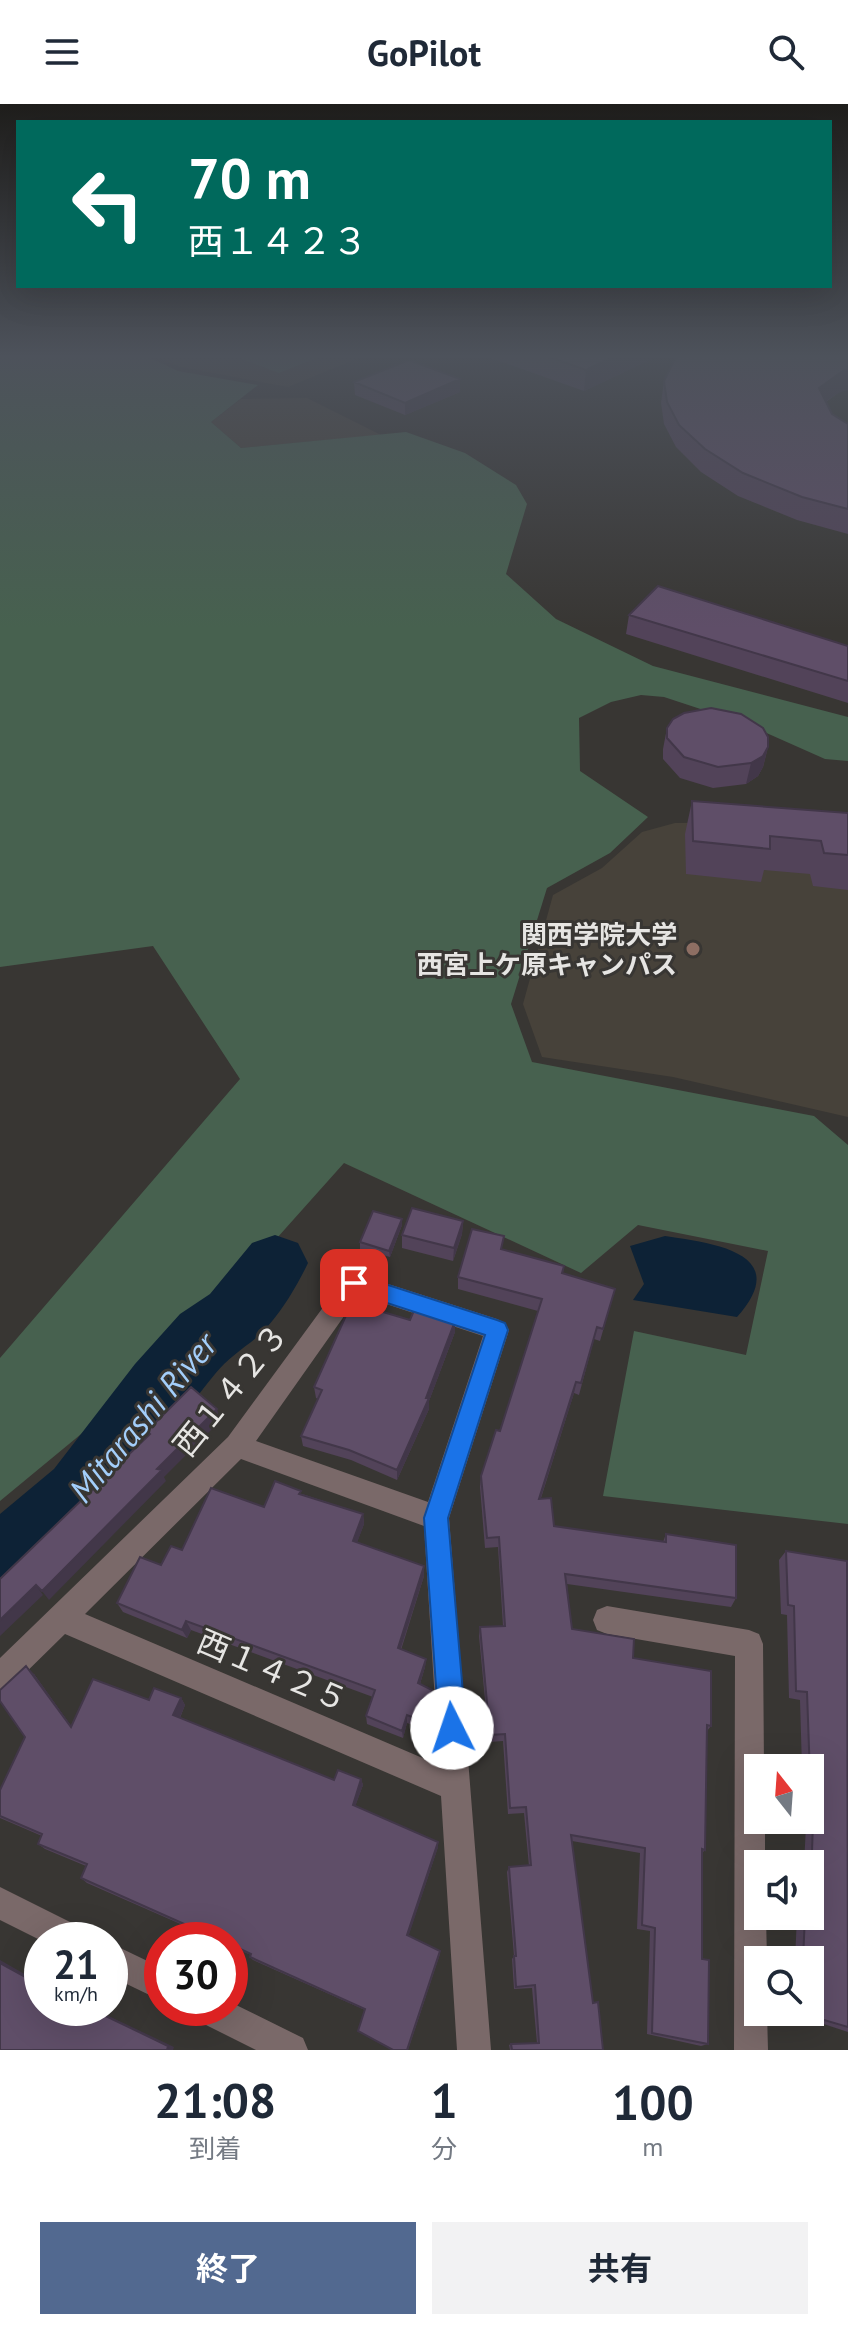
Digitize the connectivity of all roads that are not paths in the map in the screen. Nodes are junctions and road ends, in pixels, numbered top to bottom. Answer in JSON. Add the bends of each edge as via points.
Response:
{"nodes":[{"id":1,"x":237,"y":1446,"type":"junction"},
{"id":2,"x":436,"y":1518,"type":"junction"},
{"id":3,"x":61,"y":1618,"type":"junction"},
{"id":4,"x":607,"y":1620,"type":"dead end"},
{"id":5,"x":0,"y":1678,"type":"edge"},
{"id":6,"x":457,"y":1788,"type":"junction"},
{"id":7,"x":0,"y":1903,"type":"edge"},
{"id":8,"x":37,"y":1922,"type":"edge"},
{"id":9,"x":244,"y":2026,"type":"edge"},
{"id":10,"x":291,"y":2050,"type":"edge"},
{"id":11,"x":474,"y":2050,"type":"edge"},
{"id":12,"x":751,"y":2050,"type":"edge"}],
"edges":[{"from":1,"to":2,"type":"street"},
{"from":1,"to":2,"type":"street","name":"西１４２３","via":[[354,1283],[497,1330]]},
{"from":1,"to":3,"type":"street","name":"西１４２３"},
{"from":2,"to":6,"type":"street","name":"西１４２３"},
{"from":3,"to":5,"type":"street","name":"西１４２３"},
{"from":3,"to":6,"type":"street","name":"西１４２５"},
{"from":4,"to":12,"type":"street","via":[[749,1644]]},
{"from":6,"to":11,"type":"street","name":"西１４２３"},
{"from":7,"to":8,"type":"street"},
{"from":9,"to":10,"type":"street"}]}
